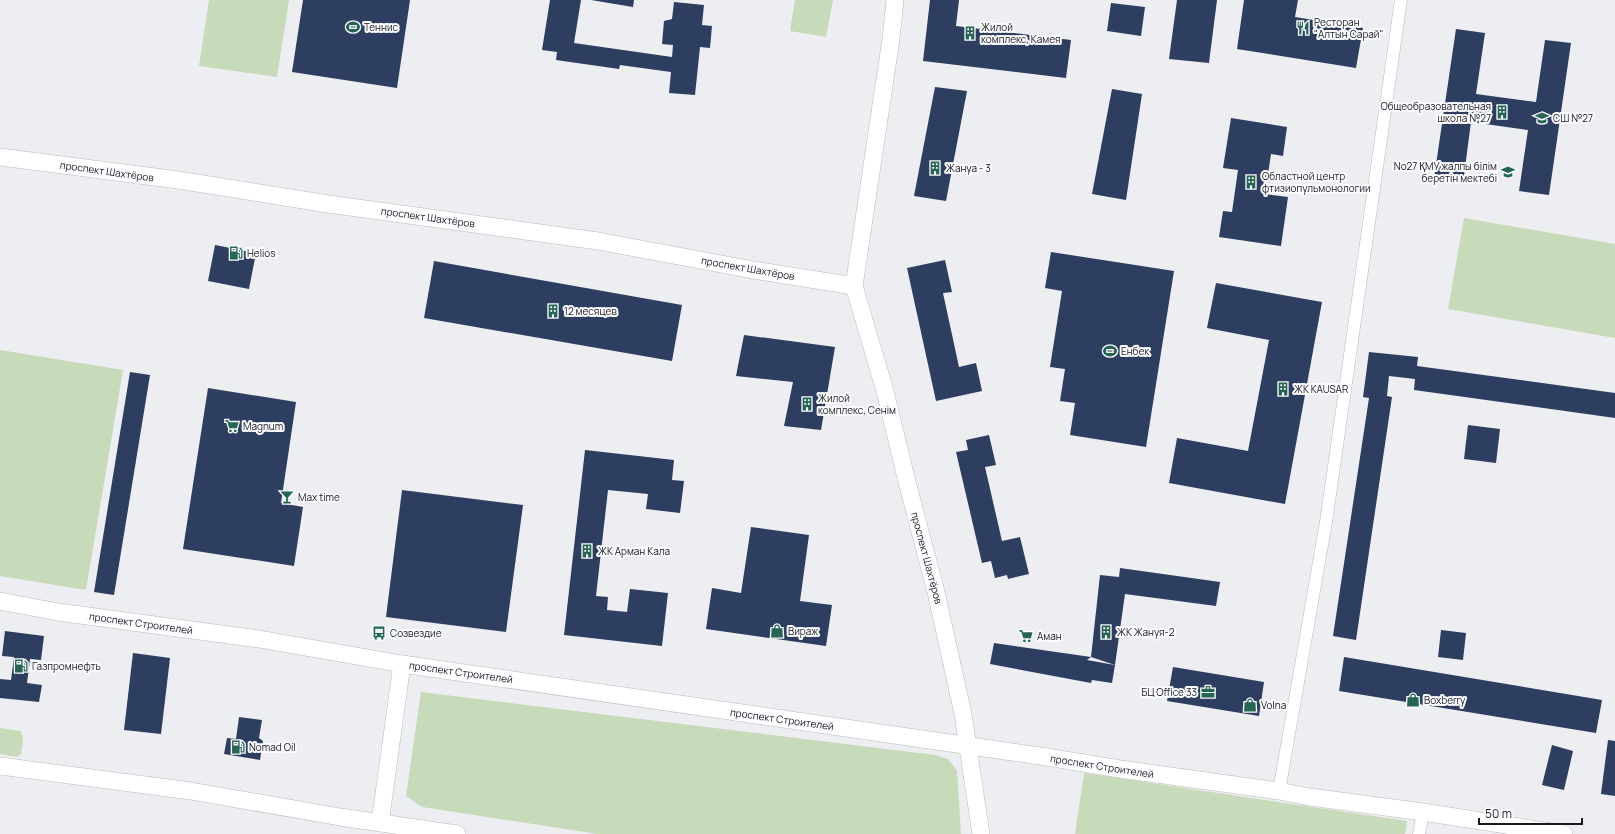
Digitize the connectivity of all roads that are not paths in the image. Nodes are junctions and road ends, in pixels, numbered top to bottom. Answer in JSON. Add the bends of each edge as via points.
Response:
{"nodes":[{"id":1,"x":896,"y":0,"type":"edge"},
{"id":2,"x":1401,"y":0,"type":"edge"},
{"id":3,"x":0,"y":156,"type":"edge"},
{"id":4,"x":854,"y":286,"type":"junction"},
{"id":5,"x":0,"y":601,"type":"edge"},
{"id":6,"x":402,"y":664,"type":"junction"},
{"id":7,"x":968,"y":746,"type":"junction"},
{"id":8,"x":0,"y":766,"type":"edge"},
{"id":9,"x":1279,"y":791,"type":"junction"},
{"id":10,"x":1423,"y":812,"type":"junction"},
{"id":11,"x":380,"y":823,"type":"junction"},
{"id":12,"x":457,"y":834,"type":"edge"},
{"id":13,"x":980,"y":834,"type":"edge"},
{"id":14,"x":1419,"y":834,"type":"edge"},
{"id":15,"x":1564,"y":834,"type":"edge"}],
"edges":[{"from":1,"to":4,"type":"main road","name":"проспект Шахтёров"},
{"from":2,"to":9,"type":"street","via":[[1327,515]]},
{"from":3,"to":4,"type":"main road","name":"проспект Шахтёров","via":[[598,241]]},
{"from":4,"to":7,"type":"main road","name":"проспект Шахтёров","via":[[885,391],[936,592]]},
{"from":5,"to":6,"type":"main road","name":"проспект Строителей","via":[[58,612],[259,639]]},
{"from":6,"to":7,"type":"main road","name":"проспект Строителей"},
{"from":6,"to":11,"type":"main road"},
{"from":7,"to":9,"type":"main road","name":"проспект Строителей"},
{"from":7,"to":13,"type":"main road","name":"проспект Шахтёров"},
{"from":8,"to":11,"type":"main road","via":[[191,791]]},
{"from":9,"to":10,"type":"main road","name":"проспект Строителей"},
{"from":10,"to":14,"type":"street"},
{"from":10,"to":15,"type":"main road","name":"проспект Строителей"},
{"from":11,"to":12,"type":"main road"}]}
